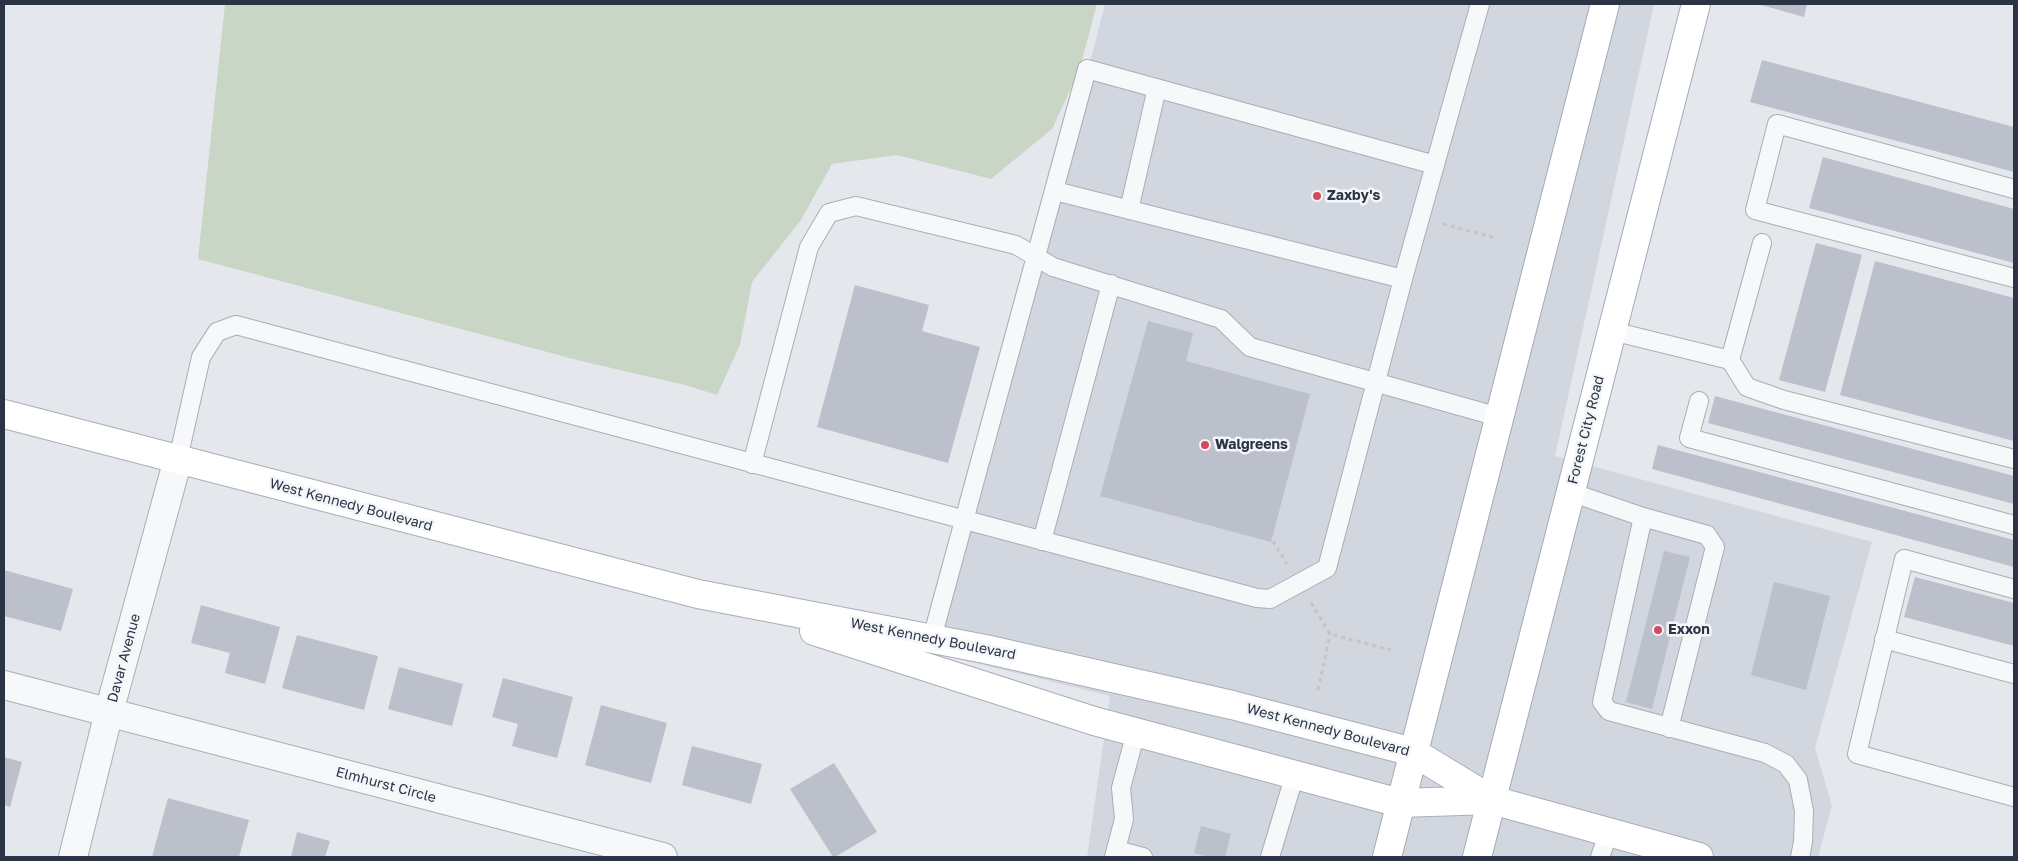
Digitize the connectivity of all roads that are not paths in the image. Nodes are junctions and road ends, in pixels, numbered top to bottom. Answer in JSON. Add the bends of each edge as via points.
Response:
{"nodes":[{"id":1,"x":1480,"y":4,"type":"edge"},
{"id":2,"x":1605,"y":4,"type":"edge"},
{"id":3,"x":1693,"y":7,"type":"edge"},
{"id":4,"x":1158,"y":88,"type":"junction"},
{"id":5,"x":1435,"y":165,"type":"junction"},
{"id":6,"x":2014,"y":189,"type":"edge"},
{"id":7,"x":1055,"y":191,"type":"junction"},
{"id":8,"x":1129,"y":210,"type":"junction"},
{"id":9,"x":1762,"y":243,"type":"dead end"},
{"id":10,"x":1035,"y":257,"type":"junction"},
{"id":11,"x":2014,"y":278,"type":"edge"},
{"id":12,"x":1403,"y":279,"type":"junction"},
{"id":13,"x":1110,"y":284,"type":"junction"},
{"id":14,"x":1612,"y":331,"type":"junction"},
{"id":15,"x":1730,"y":360,"type":"junction"},
{"id":16,"x":1377,"y":382,"type":"junction"},
{"id":17,"x":1699,"y":401,"type":"dead end"},
{"id":18,"x":4,"y":414,"type":"edge"},
{"id":19,"x":1499,"y":417,"type":"junction"},
{"id":20,"x":178,"y":460,"type":"junction"},
{"id":21,"x":2014,"y":460,"type":"edge"},
{"id":22,"x":752,"y":464,"type":"junction"},
{"id":23,"x":1570,"y":492,"type":"junction"},
{"id":24,"x":1643,"y":517,"type":"junction"},
{"id":25,"x":964,"y":521,"type":"junction"},
{"id":26,"x":2014,"y":525,"type":"edge"},
{"id":27,"x":1042,"y":541,"type":"junction"},
{"id":28,"x":2014,"y":589,"type":"edge"},
{"id":29,"x":698,"y":594,"type":"junction"},
{"id":30,"x":932,"y":638,"type":"junction"},
{"id":31,"x":1884,"y":639,"type":"junction"},
{"id":32,"x":2014,"y":674,"type":"edge"},
{"id":33,"x":4,"y":684,"type":"edge"},
{"id":34,"x":109,"y":712,"type":"junction"},
{"id":35,"x":1669,"y":728,"type":"junction"},
{"id":36,"x":1136,"y":732,"type":"junction"},
{"id":37,"x":1413,"y":752,"type":"junction"},
{"id":38,"x":1295,"y":774,"type":"junction"},
{"id":39,"x":2014,"y":797,"type":"edge"},
{"id":40,"x":1492,"y":800,"type":"junction"},
{"id":41,"x":1400,"y":803,"type":"junction"},
{"id":42,"x":1609,"y":832,"type":"junction"},
{"id":43,"x":1115,"y":854,"type":"edge"},
{"id":44,"x":73,"y":857,"type":"edge"},
{"id":45,"x":663,"y":857,"type":"edge"},
{"id":46,"x":1143,"y":857,"type":"edge"},
{"id":47,"x":1270,"y":857,"type":"edge"},
{"id":48,"x":1387,"y":857,"type":"edge"},
{"id":49,"x":1477,"y":857,"type":"edge"},
{"id":50,"x":1600,"y":857,"type":"edge"},
{"id":51,"x":1699,"y":857,"type":"edge"},
{"id":52,"x":1800,"y":857,"type":"edge"}],
"edges":[{"from":1,"to":5,"type":"lane"},
{"from":2,"to":19,"type":"main road"},
{"from":3,"to":14,"type":"main road","name":"Forest City Road"},
{"from":4,"to":5,"type":"lane"},
{"from":4,"to":7,"type":"lane","via":[[1087,68]]},
{"from":4,"to":8,"type":"lane"},
{"from":5,"to":12,"type":"lane"},
{"from":6,"to":11,"type":"lane","via":[[1777,124],[1755,210]]},
{"from":7,"to":8,"type":"lane"},
{"from":7,"to":10,"type":"lane"},
{"from":8,"to":12,"type":"lane"},
{"from":9,"to":15,"type":"lane"},
{"from":10,"to":13,"type":"lane","via":[[1053,268]]},
{"from":10,"to":22,"type":"lane","via":[[1016,245],[856,206],[829,213],[809,247]]},
{"from":10,"to":25,"type":"lane"},
{"from":12,"to":16,"type":"lane"},
{"from":13,"to":16,"type":"lane","via":[[1220,318],[1250,347]]},
{"from":13,"to":27,"type":"lane"},
{"from":14,"to":15,"type":"lane"},
{"from":14,"to":23,"type":"main road","name":"Forest City Road"},
{"from":15,"to":21,"type":"lane","via":[[1747,387],[1784,400]]},
{"from":16,"to":19,"type":"lane"},
{"from":16,"to":27,"type":"lane","via":[[1327,568],[1270,599]]},
{"from":17,"to":26,"type":"lane","via":[[1689,438]]},
{"from":18,"to":20,"type":"main road","name":"West Kennedy Boulevard"},
{"from":19,"to":37,"type":"main road"},
{"from":20,"to":22,"type":"lane","via":[[201,357],[217,332],[236,325]]},
{"from":20,"to":29,"type":"main road","name":"West Kennedy Boulevard"},
{"from":20,"to":34,"type":"street","name":"Davar Avenue"},
{"from":22,"to":25,"type":"lane"},
{"from":23,"to":24,"type":"lane"},
{"from":23,"to":40,"type":"main road","name":"Forest City Road"},
{"from":24,"to":35,"type":"lane","via":[[1602,702],[1609,712]]},
{"from":24,"to":35,"type":"lane","via":[[1707,535],[1715,547]]},
{"from":25,"to":27,"type":"lane"},
{"from":25,"to":30,"type":"lane"},
{"from":28,"to":31,"type":"lane","via":[[1904,559]]},
{"from":29,"to":30,"type":"main road","name":"West Kennedy Boulevard"},
{"from":29,"to":36,"type":"main road","name":"West Kennedy Boulevard"},
{"from":30,"to":37,"type":"main road","name":"West Kennedy Boulevard","via":[[1232,705]]},
{"from":31,"to":32,"type":"lane"},
{"from":31,"to":39,"type":"lane","via":[[1857,754]]},
{"from":33,"to":34,"type":"street","name":"Elmhurst Circle"},
{"from":34,"to":44,"type":"street","name":"Davar Avenue"},
{"from":34,"to":45,"type":"street","name":"Elmhurst Circle"},
{"from":35,"to":52,"type":"lane","via":[[1765,753],[1786,764],[1798,780],[1804,811]]},
{"from":36,"to":38,"type":"main road","name":"West Kennedy Boulevard"},
{"from":36,"to":43,"type":"lane","via":[[1121,788],[1124,819]]},
{"from":37,"to":40,"type":"main road","name":"West Kennedy Boulevard"},
{"from":37,"to":41,"type":"main road"},
{"from":38,"to":41,"type":"main road","name":"West Kennedy Boulevard"},
{"from":38,"to":47,"type":"lane"},
{"from":40,"to":41,"type":"main road","name":"West Kennedy Boulevard"},
{"from":40,"to":42,"type":"main road"},
{"from":40,"to":49,"type":"main road","name":"Forest City Road"},
{"from":41,"to":48,"type":"main road"},
{"from":42,"to":50,"type":"lane"},
{"from":42,"to":51,"type":"main road"},
{"from":43,"to":46,"type":"lane"}]}
